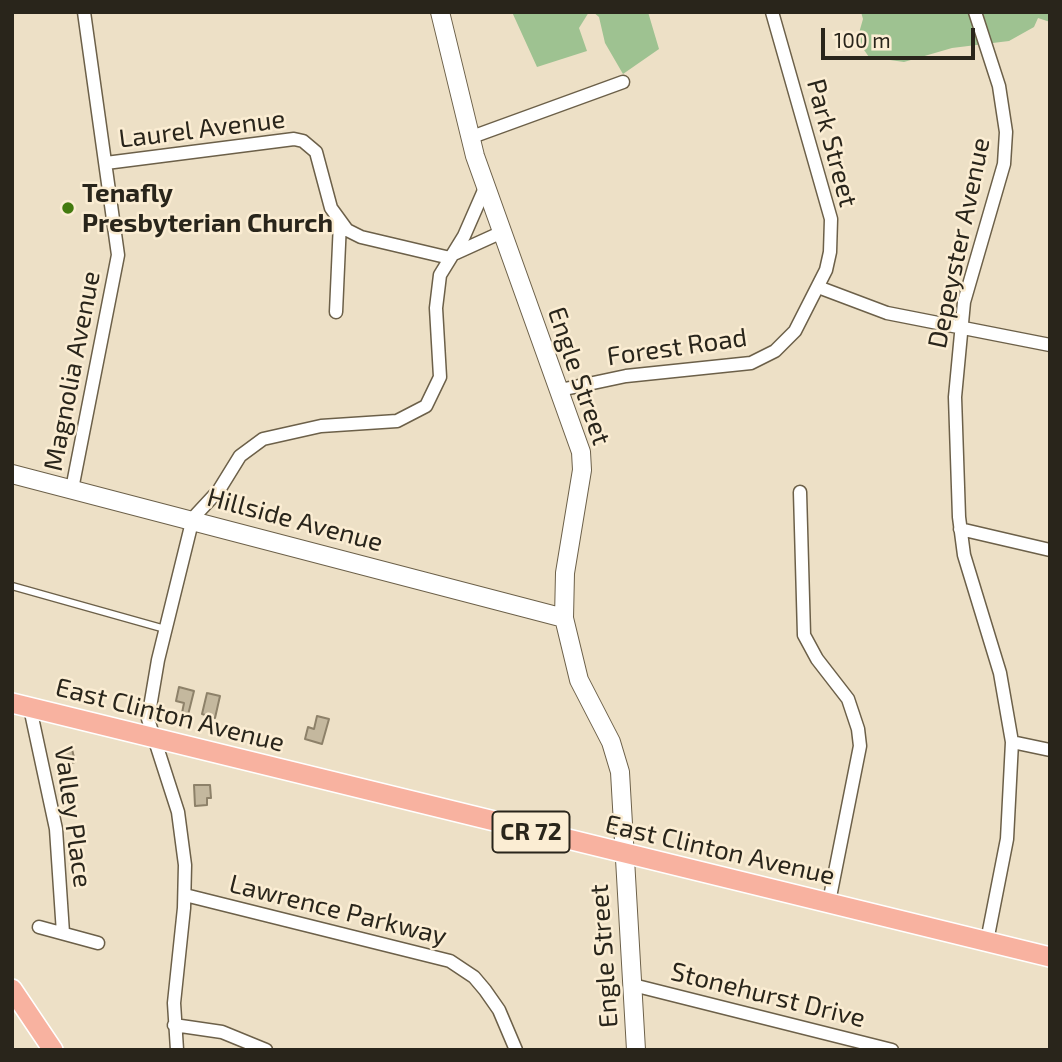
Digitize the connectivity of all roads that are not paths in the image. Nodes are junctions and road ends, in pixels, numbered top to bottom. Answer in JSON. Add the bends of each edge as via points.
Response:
{"nodes":[{"id":1,"x":85,"y":12,"type":"edge"},
{"id":2,"x":440,"y":12,"type":"edge"},
{"id":3,"x":772,"y":12,"type":"edge"},
{"id":4,"x":975,"y":12,"type":"edge"},
{"id":5,"x":623,"y":82,"type":"dead end"},
{"id":6,"x":469,"y":138,"type":"junction"},
{"id":7,"x":106,"y":163,"type":"junction"},
{"id":8,"x":485,"y":188,"type":"junction"},
{"id":9,"x":340,"y":222,"type":"junction"},
{"id":10,"x":500,"y":233,"type":"junction"},
{"id":11,"x":450,"y":258,"type":"junction"},
{"id":12,"x":818,"y":287,"type":"junction"},
{"id":13,"x":337,"y":313,"type":"dead end"},
{"id":14,"x":960,"y":327,"type":"junction"},
{"id":15,"x":1050,"y":345,"type":"edge"},
{"id":16,"x":561,"y":390,"type":"junction"},
{"id":17,"x":12,"y":474,"type":"edge"},
{"id":18,"x":72,"y":489,"type":"junction"},
{"id":19,"x":800,"y":492,"type":"dead end"},
{"id":20,"x":192,"y":521,"type":"junction"},
{"id":21,"x":960,"y":529,"type":"junction"},
{"id":22,"x":1050,"y":550,"type":"edge"},
{"id":23,"x":12,"y":586,"type":"edge"},
{"id":24,"x":564,"y":618,"type":"junction"},
{"id":25,"x":167,"y":630,"type":"junction"},
{"id":26,"x":21,"y":705,"type":"edge"},
{"id":27,"x":155,"y":738,"type":"junction"},
{"id":28,"x":1012,"y":742,"type":"junction"},
{"id":29,"x":1050,"y":750,"type":"edge"},
{"id":30,"x":623,"y":855,"type":"junction"},
{"id":31,"x":185,"y":895,"type":"junction"},
{"id":32,"x":830,"y":902,"type":"junction"},
{"id":33,"x":39,"y":927,"type":"dead end"},
{"id":34,"x":63,"y":933,"type":"junction"},
{"id":35,"x":987,"y":941,"type":"junction"},
{"id":36,"x":97,"y":943,"type":"dead end"},
{"id":37,"x":1050,"y":957,"type":"edge"},
{"id":38,"x":633,"y":985,"type":"junction"},
{"id":39,"x":12,"y":989,"type":"edge"},
{"id":40,"x":174,"y":1025,"type":"junction"},
{"id":41,"x":52,"y":1050,"type":"edge"},
{"id":42,"x":177,"y":1050,"type":"edge"},
{"id":43,"x":266,"y":1050,"type":"edge"},
{"id":44,"x":516,"y":1050,"type":"edge"},
{"id":45,"x":636,"y":1050,"type":"edge"},
{"id":46,"x":892,"y":1050,"type":"edge"}],
"edges":[{"from":1,"to":7,"type":"street","name":"Magnolia Avenue"},
{"from":2,"to":6,"type":"street","name":"Engle Street"},
{"from":3,"to":12,"type":"street","name":"Park Street","via":[[831,219],[830,251]]},
{"from":4,"to":14,"type":"street","name":"Depeyster Avenue","via":[[999,86],[1005,155]]},
{"from":5,"to":6,"type":"street"},
{"from":6,"to":8,"type":"street","name":"Engle Street"},
{"from":7,"to":9,"type":"street","name":"Laurel Avenue","via":[[303,141],[316,152],[331,208]]},
{"from":7,"to":18,"type":"street","name":"Magnolia Avenue","via":[[118,255]]},
{"from":8,"to":10,"type":"street","name":"Engle Street"},
{"from":8,"to":11,"type":"street"},
{"from":9,"to":11,"type":"street","via":[[360,237]]},
{"from":9,"to":13,"type":"street"},
{"from":10,"to":11,"type":"street","via":[[468,245]]},
{"from":10,"to":16,"type":"street","name":"Engle Street"},
{"from":11,"to":20,"type":"street","via":[[440,275],[436,309],[440,377],[426,406],[397,421],[321,426],[263,439],[240,456],[219,491]]},
{"from":12,"to":14,"type":"street","via":[[887,313]]},
{"from":12,"to":16,"type":"street","name":"Forest Road","via":[[795,331],[765,357],[736,366],[626,376]]},
{"from":14,"to":15,"type":"street"},
{"from":14,"to":21,"type":"street","name":"Depeyster Avenue","via":[[955,397]]},
{"from":16,"to":24,"type":"street","name":"Engle Street","via":[[577,434],[582,470],[565,573]]},
{"from":17,"to":18,"type":"street","name":"Hillside Avenue"},
{"from":18,"to":20,"type":"street","name":"Hillside Avenue"},
{"from":19,"to":32,"type":"street","via":[[804,635],[848,699],[859,729],[860,746]]},
{"from":20,"to":24,"type":"street","name":"Hillside Avenue"},
{"from":20,"to":25,"type":"street"},
{"from":21,"to":22,"type":"street"},
{"from":21,"to":28,"type":"street","name":"Depeyster Avenue","via":[[1000,673]]},
{"from":23,"to":25,"type":"lane"},
{"from":24,"to":30,"type":"street","name":"Engle Street","via":[[579,680],[617,757]]},
{"from":25,"to":27,"type":"street","via":[[148,719]]},
{"from":26,"to":27,"type":"main road","name":"East Clinton Avenue","number":"CR 72"},
{"from":26,"to":34,"type":"street","name":"Valley Place","via":[[56,829]]},
{"from":27,"to":30,"type":"main road","name":"East Clinton Avenue","number":"CR 72"},
{"from":27,"to":31,"type":"street","via":[[178,812]]},
{"from":28,"to":29,"type":"street"},
{"from":28,"to":35,"type":"street","name":"Depeyster Avenue","via":[[1007,839]]},
{"from":30,"to":32,"type":"main road","name":"East Clinton Avenue","number":"CR 72"},
{"from":30,"to":38,"type":"street","name":"Engle Street"},
{"from":31,"to":40,"type":"street"},
{"from":31,"to":44,"type":"street","name":"Lawrence Parkway","via":[[450,961],[485,990],[504,1019]]},
{"from":32,"to":35,"type":"main road","name":"East Clinton Avenue","number":"CR 72"},
{"from":33,"to":34,"type":"street"},
{"from":34,"to":36,"type":"street"},
{"from":35,"to":37,"type":"main road","name":"East Clinton Avenue","number":"CR 72"},
{"from":38,"to":45,"type":"street","name":"Engle Street"},
{"from":38,"to":46,"type":"street","name":"Stonehurst Drive"},
{"from":39,"to":41,"type":"main road"},
{"from":40,"to":42,"type":"street"},
{"from":40,"to":43,"type":"street","via":[[222,1032]]}]}
